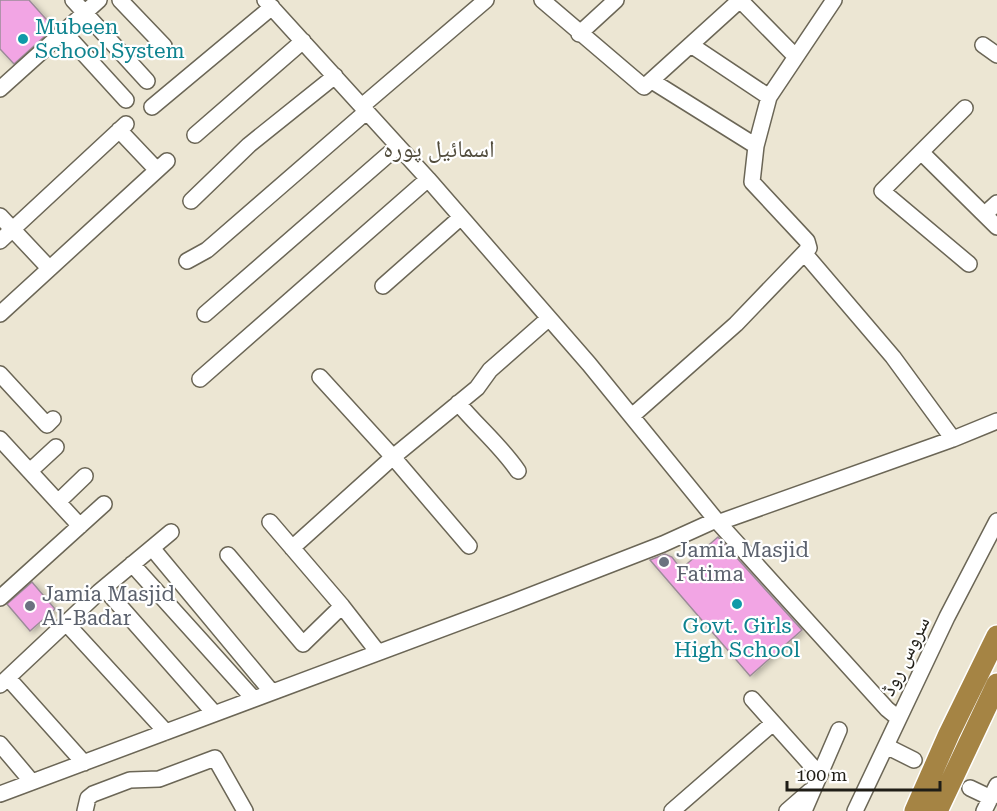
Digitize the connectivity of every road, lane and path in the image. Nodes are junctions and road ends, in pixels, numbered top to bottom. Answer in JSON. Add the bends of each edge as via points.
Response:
{"nodes":[{"id":1,"x":73,"y":0,"type":"edge"},
{"id":2,"x":99,"y":0,"type":"edge"},
{"id":3,"x":120,"y":0,"type":"edge"},
{"id":4,"x":486,"y":0,"type":"edge"},
{"id":5,"x":542,"y":0,"type":"edge"},
{"id":6,"x":616,"y":0,"type":"edge"},
{"id":7,"x":740,"y":0,"type":"edge"},
{"id":8,"x":827,"y":3,"type":"edge"},
{"id":9,"x":269,"y":4,"type":"edge"},
{"id":10,"x":84,"y":13,"type":"junction"},
{"id":11,"x":63,"y":30,"type":"junction"},
{"id":12,"x":579,"y":34,"type":"junction"},
{"id":13,"x":303,"y":41,"type":"junction"},
{"id":14,"x":691,"y":45,"type":"junction"},
{"id":15,"x":983,"y":45,"type":"dead end"},
{"id":16,"x":164,"y":46,"type":"dead end"},
{"id":17,"x":997,"y":55,"type":"edge"},
{"id":18,"x":795,"y":56,"type":"junction"},
{"id":19,"x":335,"y":76,"type":"junction"},
{"id":20,"x":147,"y":81,"type":"dead end"},
{"id":21,"x":652,"y":81,"type":"junction"},
{"id":22,"x":0,"y":89,"type":"edge"},
{"id":23,"x":769,"y":97,"type":"junction"},
{"id":24,"x":126,"y":100,"type":"dead end"},
{"id":25,"x":152,"y":107,"type":"dead end"},
{"id":26,"x":965,"y":108,"type":"dead end"},
{"id":27,"x":364,"y":109,"type":"junction"},
{"id":28,"x":195,"y":135,"type":"dead end"},
{"id":29,"x":398,"y":146,"type":"junction"},
{"id":30,"x":756,"y":146,"type":"junction"},
{"id":31,"x":921,"y":152,"type":"junction"},
{"id":32,"x":428,"y":179,"type":"junction"},
{"id":33,"x":191,"y":201,"type":"dead end"},
{"id":34,"x":991,"y":208,"type":"edge"},
{"id":35,"x":0,"y":216,"type":"edge"},
{"id":36,"x":460,"y":218,"type":"junction"},
{"id":37,"x":997,"y":227,"type":"edge"},
{"id":38,"x":12,"y":230,"type":"junction"},
{"id":39,"x":0,"y":241,"type":"edge"},
{"id":40,"x":805,"y":254,"type":"junction"},
{"id":41,"x":187,"y":261,"type":"dead end"},
{"id":42,"x":969,"y":264,"type":"dead end"},
{"id":43,"x":49,"y":268,"type":"junction"},
{"id":44,"x":383,"y":286,"type":"dead end"},
{"id":45,"x":0,"y":314,"type":"edge"},
{"id":46,"x":205,"y":314,"type":"dead end"},
{"id":47,"x":548,"y":319,"type":"junction"},
{"id":48,"x":0,"y":374,"type":"edge"},
{"id":49,"x":320,"y":377,"type":"dead end"},
{"id":50,"x":200,"y":379,"type":"dead end"},
{"id":51,"x":458,"y":403,"type":"junction"},
{"id":52,"x":632,"y":416,"type":"junction"},
{"id":53,"x":53,"y":419,"type":"dead end"},
{"id":54,"x":997,"y":421,"type":"edge"},
{"id":55,"x":0,"y":439,"type":"edge"},
{"id":56,"x":953,"y":439,"type":"junction"},
{"id":57,"x":56,"y":447,"type":"dead end"},
{"id":58,"x":393,"y":457,"type":"junction"},
{"id":59,"x":30,"y":471,"type":"junction"},
{"id":60,"x":518,"y":471,"type":"dead end"},
{"id":61,"x":85,"y":476,"type":"dead end"},
{"id":62,"x":58,"y":502,"type":"junction"},
{"id":63,"x":104,"y":504,"type":"dead end"},
{"id":64,"x":718,"y":521,"type":"junction"},
{"id":65,"x":997,"y":521,"type":"edge"},
{"id":66,"x":270,"y":522,"type":"dead end"},
{"id":67,"x":80,"y":526,"type":"junction"},
{"id":68,"x":171,"y":532,"type":"dead end"},
{"id":69,"x":469,"y":546,"type":"dead end"},
{"id":70,"x":152,"y":548,"type":"junction"},
{"id":71,"x":292,"y":548,"type":"junction"},
{"id":72,"x":228,"y":555,"type":"dead end"},
{"id":73,"x":132,"y":564,"type":"junction"},
{"id":74,"x":104,"y":588,"type":"junction"},
{"id":75,"x":0,"y":597,"type":"edge"},
{"id":76,"x":342,"y":606,"type":"junction"},
{"id":77,"x":66,"y":623,"type":"junction"},
{"id":78,"x":997,"y":636,"type":"edge"},
{"id":79,"x":377,"y":651,"type":"junction"},
{"id":80,"x":4,"y":681,"type":"edge"},
{"id":81,"x":997,"y":684,"type":"edge"},
{"id":82,"x":271,"y":691,"type":"junction"},
{"id":83,"x":253,"y":698,"type":"junction"},
{"id":84,"x":752,"y":699,"type":"dead end"},
{"id":85,"x":214,"y":713,"type":"junction"},
{"id":86,"x":898,"y":718,"type":"junction"},
{"id":87,"x":773,"y":723,"type":"junction"},
{"id":88,"x":839,"y":730,"type":"dead end"},
{"id":89,"x":166,"y":732,"type":"junction"},
{"id":90,"x":0,"y":744,"type":"edge"},
{"id":91,"x":886,"y":746,"type":"junction"},
{"id":92,"x":914,"y":760,"type":"dead end"},
{"id":93,"x":84,"y":763,"type":"junction"},
{"id":94,"x":817,"y":781,"type":"junction"},
{"id":95,"x":33,"y":782,"type":"junction"},
{"id":96,"x":970,"y":788,"type":"dead end"},
{"id":97,"x":0,"y":794,"type":"edge"},
{"id":98,"x":990,"y":798,"type":"edge"},
{"id":99,"x":85,"y":811,"type":"edge"},
{"id":100,"x":244,"y":811,"type":"edge"},
{"id":101,"x":672,"y":811,"type":"edge"},
{"id":102,"x":787,"y":811,"type":"edge"},
{"id":103,"x":804,"y":811,"type":"edge"},
{"id":104,"x":855,"y":811,"type":"edge"},
{"id":105,"x":915,"y":811,"type":"edge"},
{"id":106,"x":937,"y":811,"type":"edge"}],
"edges":[{"from":1,"to":10,"type":"street"},
{"from":2,"to":10,"type":"street"},
{"from":3,"to":16,"type":"street"},
{"from":4,"to":27,"type":"street"},
{"from":5,"to":12,"type":"street"},
{"from":6,"to":12,"type":"street"},
{"from":7,"to":14,"type":"street"},
{"from":7,"to":18,"type":"street"},
{"from":8,"to":18,"type":"street"},
{"from":9,"to":13,"type":"street"},
{"from":9,"to":25,"type":"street"},
{"from":10,"to":11,"type":"street"},
{"from":10,"to":20,"type":"street"},
{"from":11,"to":22,"type":"street"},
{"from":11,"to":24,"type":"street"},
{"from":12,"to":21,"type":"street","via":[[640,85],[648,86]]},
{"from":13,"to":19,"type":"street"},
{"from":13,"to":28,"type":"street"},
{"from":14,"to":21,"type":"street"},
{"from":14,"to":23,"type":"street"},
{"from":15,"to":17,"type":"street"},
{"from":18,"to":23,"type":"street"},
{"from":19,"to":27,"type":"street"},
{"from":19,"to":33,"type":"street","via":[[249,145]]},
{"from":21,"to":30,"type":"street"},
{"from":23,"to":30,"type":"street"},
{"from":26,"to":31,"type":"street"},
{"from":27,"to":29,"type":"street"},
{"from":27,"to":41,"type":"street","via":[[207,250]]},
{"from":29,"to":32,"type":"street"},
{"from":29,"to":46,"type":"street"},
{"from":30,"to":40,"type":"street","via":[[752,182],[807,241],[809,248]]},
{"from":31,"to":34,"type":"street"},
{"from":31,"to":42,"type":"street","via":[[882,191]]},
{"from":32,"to":36,"type":"street"},
{"from":32,"to":50,"type":"street"},
{"from":34,"to":37,"type":"street"},
{"from":35,"to":38,"type":"street"},
{"from":36,"to":44,"type":"street"},
{"from":36,"to":47,"type":"street"},
{"from":38,"to":39,"type":"street"},
{"from":38,"to":43,"type":"street"},
{"from":38,"to":43,"type":"street","via":[[123,127],[161,165]]},
{"from":40,"to":52,"type":"street","via":[[736,324]]},
{"from":40,"to":56,"type":"street","via":[[893,357]]},
{"from":43,"to":45,"type":"street"},
{"from":47,"to":51,"type":"street"},
{"from":47,"to":52,"type":"street"},
{"from":48,"to":53,"type":"street","via":[[47,424]]},
{"from":49,"to":58,"type":"street"},
{"from":51,"to":58,"type":"street"},
{"from":51,"to":60,"type":"street"},
{"from":52,"to":64,"type":"street"},
{"from":54,"to":56,"type":"street"},
{"from":55,"to":59,"type":"street"},
{"from":56,"to":64,"type":"street"},
{"from":57,"to":59,"type":"street"},
{"from":58,"to":69,"type":"street"},
{"from":58,"to":71,"type":"street"},
{"from":59,"to":62,"type":"street"},
{"from":61,"to":62,"type":"street"},
{"from":62,"to":67,"type":"street"},
{"from":63,"to":67,"type":"street"},
{"from":64,"to":79,"type":"street"},
{"from":64,"to":86,"type":"street"},
{"from":65,"to":86,"type":"street","name":"سروس روڈ"},
{"from":66,"to":71,"type":"street"},
{"from":67,"to":75,"type":"street"},
{"from":68,"to":70,"type":"street"},
{"from":70,"to":73,"type":"street"},
{"from":70,"to":82,"type":"street"},
{"from":71,"to":76,"type":"street"},
{"from":72,"to":76,"type":"street","via":[[303,644]]},
{"from":73,"to":74,"type":"street"},
{"from":73,"to":83,"type":"street"},
{"from":74,"to":77,"type":"street"},
{"from":74,"to":85,"type":"street"},
{"from":76,"to":79,"type":"street"},
{"from":77,"to":80,"type":"street"},
{"from":77,"to":89,"type":"street"},
{"from":78,"to":105,"type":"highway"},
{"from":79,"to":82,"type":"street"},
{"from":80,"to":93,"type":"street"},
{"from":81,"to":106,"type":"highway"},
{"from":82,"to":83,"type":"street"},
{"from":83,"to":85,"type":"street"},
{"from":84,"to":87,"type":"street"},
{"from":85,"to":89,"type":"street"},
{"from":86,"to":91,"type":"street","name":"سروس روڈ"},
{"from":87,"to":94,"type":"street"},
{"from":87,"to":101,"type":"street"},
{"from":88,"to":94,"type":"street"},
{"from":89,"to":93,"type":"street"},
{"from":90,"to":95,"type":"street"},
{"from":91,"to":92,"type":"street"},
{"from":91,"to":104,"type":"street","name":"سروس روڈ"},
{"from":93,"to":95,"type":"street"},
{"from":94,"to":102,"type":"street"},
{"from":94,"to":103,"type":"street"},
{"from":95,"to":97,"type":"street"},
{"from":96,"to":98,"type":"street"},
{"from":99,"to":100,"type":"street","via":[[93,794],[130,780],[159,779],[215,758]]}]}
